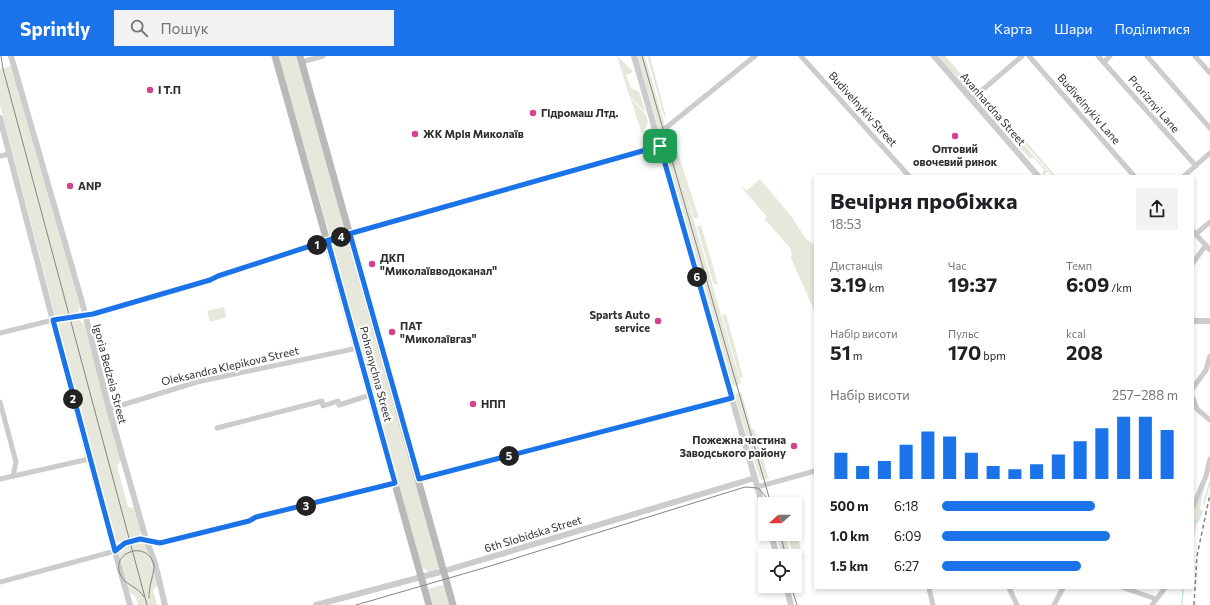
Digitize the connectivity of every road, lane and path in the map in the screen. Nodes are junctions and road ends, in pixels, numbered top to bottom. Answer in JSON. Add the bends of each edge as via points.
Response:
{"nodes":[{"id":1,"x":11,"y":56,"type":"edge"},
{"id":2,"x":275,"y":56,"type":"edge"},
{"id":3,"x":323,"y":56,"type":"edge"},
{"id":4,"x":634,"y":56,"type":"edge"},
{"id":5,"x":755,"y":56,"type":"edge"},
{"id":6,"x":801,"y":56,"type":"edge"},
{"id":7,"x":934,"y":56,"type":"edge"},
{"id":8,"x":1022,"y":56,"type":"edge"},
{"id":9,"x":1029,"y":56,"type":"edge"},
{"id":10,"x":1098,"y":56,"type":"edge"},
{"id":11,"x":1110,"y":56,"type":"edge"},
{"id":12,"x":1147,"y":56,"type":"edge"},
{"id":13,"x":1195,"y":56,"type":"edge"},
{"id":14,"x":301,"y":59,"type":"edge"},
{"id":15,"x":1104,"y":62,"type":"junction"},
{"id":16,"x":1210,"y":73,"type":"edge"},
{"id":17,"x":972,"y":99,"type":"junction"},
{"id":18,"x":0,"y":118,"type":"edge"},
{"id":19,"x":1210,"y":128,"type":"edge"},
{"id":20,"x":657,"y":136,"type":"junction"},
{"id":21,"x":660,"y":146,"type":"junction"},
{"id":22,"x":1210,"y":153,"type":"edge"},
{"id":23,"x":9,"y":154,"type":"junction"},
{"id":24,"x":0,"y":156,"type":"edge"},
{"id":25,"x":1196,"y":166,"type":"junction"},
{"id":26,"x":908,"y":175,"type":"edge"},
{"id":27,"x":1037,"y":175,"type":"edge"},
{"id":28,"x":1133,"y":175,"type":"edge"},
{"id":29,"x":1185,"y":175,"type":"edge"},
{"id":30,"x":1210,"y":222,"type":"edge"},
{"id":31,"x":1194,"y":232,"type":"edge"},
{"id":32,"x":350,"y":234,"type":"junction"},
{"id":33,"x":328,"y":242,"type":"junction"},
{"id":34,"x":1206,"y":245,"type":"junction"},
{"id":35,"x":1210,"y":250,"type":"edge"},
{"id":36,"x":1194,"y":262,"type":"edge"},
{"id":37,"x":84,"y":315,"type":"junction"},
{"id":38,"x":53,"y":320,"type":"junction"},
{"id":39,"x":1194,"y":321,"type":"edge"},
{"id":40,"x":1210,"y":321,"type":"edge"},
{"id":41,"x":0,"y":333,"type":"edge"},
{"id":42,"x":358,"y":348,"type":"junction"},
{"id":43,"x":1210,"y":356,"type":"edge"},
{"id":44,"x":1194,"y":387,"type":"edge"},
{"id":45,"x":370,"y":395,"type":"junction"},
{"id":46,"x":732,"y":398,"type":"junction"},
{"id":47,"x":0,"y":402,"type":"edge"},
{"id":48,"x":1194,"y":406,"type":"edge"},
{"id":49,"x":109,"y":409,"type":"junction"},
{"id":50,"x":1210,"y":420,"type":"edge"},
{"id":51,"x":217,"y":428,"type":"dead end"},
{"id":52,"x":1210,"y":459,"type":"edge"},
{"id":53,"x":89,"y":460,"type":"junction"},
{"id":54,"x":814,"y":471,"type":"edge"},
{"id":55,"x":13,"y":476,"type":"junction"},
{"id":56,"x":755,"y":478,"type":"junction"},
{"id":57,"x":0,"y":479,"type":"edge"},
{"id":58,"x":419,"y":479,"type":"junction"},
{"id":59,"x":395,"y":483,"type":"junction"},
{"id":60,"x":757,"y":487,"type":"junction"},
{"id":61,"x":760,"y":497,"type":"edge"},
{"id":62,"x":1194,"y":504,"type":"edge"},
{"id":63,"x":146,"y":539,"type":"junction"},
{"id":64,"x":115,"y":551,"type":"junction"},
{"id":65,"x":444,"y":572,"type":"junction"},
{"id":66,"x":422,"y":578,"type":"junction"},
{"id":67,"x":0,"y":582,"type":"edge"},
{"id":68,"x":929,"y":589,"type":"edge"},
{"id":69,"x":1010,"y":589,"type":"edge"},
{"id":70,"x":1062,"y":589,"type":"edge"},
{"id":71,"x":1127,"y":589,"type":"edge"},
{"id":72,"x":1164,"y":589,"type":"edge"},
{"id":73,"x":788,"y":593,"type":"edge"},
{"id":74,"x":1156,"y":599,"type":"junction"},
{"id":75,"x":130,"y":605,"type":"edge"},
{"id":76,"x":165,"y":605,"type":"edge"},
{"id":77,"x":316,"y":605,"type":"edge"},
{"id":78,"x":429,"y":605,"type":"edge"},
{"id":79,"x":453,"y":605,"type":"edge"},
{"id":80,"x":791,"y":605,"type":"edge"},
{"id":81,"x":933,"y":605,"type":"edge"},
{"id":82,"x":1017,"y":605,"type":"edge"},
{"id":83,"x":1054,"y":605,"type":"edge"},
{"id":84,"x":1152,"y":605,"type":"edge"}],
"edges":[{"from":1,"to":37,"type":"street","name":"Igoria Bedzeia Street"},
{"from":2,"to":33,"type":"main road","name":"Pohranychna Street"},
{"from":3,"to":14,"type":"street"},
{"from":4,"to":20,"type":"street"},
{"from":5,"to":20,"type":"street"},
{"from":6,"to":26,"type":"street","name":"Budivelnykiv Street"},
{"from":7,"to":17,"type":"street","name":"Avanhardna Street"},
{"from":8,"to":17,"type":"street"},
{"from":9,"to":28,"type":"street","name":"Budivelnykiv Lane"},
{"from":10,"to":15,"type":"street","name":"Proriznyi Lane"},
{"from":11,"to":15,"type":"street"},
{"from":12,"to":19,"type":"street"},
{"from":13,"to":16,"type":"street"},
{"from":14,"to":32,"type":"main road","name":"Pohranychna Street"},
{"from":15,"to":25,"type":"street","name":"Proriznyi Lane"},
{"from":17,"to":27,"type":"street","name":"Avanhardna Street"},
{"from":18,"to":23,"type":"street"},
{"from":20,"to":21,"type":"street"},
{"from":21,"to":32,"type":"street"},
{"from":21,"to":46,"type":"street"},
{"from":22,"to":25,"type":"street"},
{"from":23,"to":24,"type":"street"},
{"from":23,"to":38,"type":"street"},
{"from":25,"to":29,"type":"street"},
{"from":30,"to":31,"type":"street"},
{"from":31,"to":34,"type":"street"},
{"from":32,"to":33,"type":"street"},
{"from":32,"to":58,"type":"main road","name":"Pohranychna Street"},
{"from":33,"to":37,"type":"street","via":[[210,280]]},
{"from":33,"to":42,"type":"main road","name":"Pohranychna Street"},
{"from":34,"to":35,"type":"street"},
{"from":34,"to":36,"type":"street"},
{"from":37,"to":38,"type":"street"},
{"from":37,"to":49,"type":"street","name":"Igoria Bedzeia Street"},
{"from":38,"to":41,"type":"street"},
{"from":38,"to":53,"type":"street"},
{"from":39,"to":40,"type":"street"},
{"from":42,"to":45,"type":"main road","name":"Pohranychna Street"},
{"from":42,"to":49,"type":"street","name":"Oleksandra Klepikova Street","via":[[198,382]]},
{"from":43,"to":44,"type":"street","via":[[1206,370]]},
{"from":45,"to":51,"type":"street","via":[[324,406],[322,400]]},
{"from":45,"to":59,"type":"main road","name":"Pohranychna Street"},
{"from":46,"to":56,"type":"street"},
{"from":46,"to":58,"type":"street"},
{"from":47,"to":55,"type":"street","via":[[16,462]]},
{"from":48,"to":50,"type":"street"},
{"from":49,"to":63,"type":"street","name":"Igoria Bedzeia Street"},
{"from":52,"to":62,"type":"street"},
{"from":53,"to":55,"type":"street"},
{"from":53,"to":64,"type":"street"},
{"from":54,"to":60,"type":"street"},
{"from":55,"to":57,"type":"street"},
{"from":56,"to":60,"type":"street"},
{"from":56,"to":65,"type":"street","name":"6th Slobidska Street"},
{"from":58,"to":65,"type":"main road","name":"Pohranychna Street"},
{"from":59,"to":63,"type":"street","via":[[160,543]]},
{"from":59,"to":66,"type":"main road","name":"Pohranychna Street"},
{"from":60,"to":61,"type":"street"},
{"from":63,"to":64,"type":"street","via":[[129,542]]},
{"from":63,"to":76,"type":"street","name":"Igoria Bedzeia Street","via":[[155,563]]},
{"from":64,"to":67,"type":"street"},
{"from":64,"to":75,"type":"street"},
{"from":65,"to":66,"type":"street","name":"6th Slobidska Street"},
{"from":65,"to":79,"type":"main road","name":"Pohranychna Street"},
{"from":66,"to":77,"type":"street","name":"6th Slobidska Street"},
{"from":66,"to":78,"type":"main road","name":"Pohranychna Street"},
{"from":68,"to":81,"type":"street"},
{"from":69,"to":82,"type":"street"},
{"from":70,"to":83,"type":"street"},
{"from":71,"to":74,"type":"street"},
{"from":72,"to":74,"type":"street"},
{"from":73,"to":80,"type":"street"},
{"from":74,"to":84,"type":"street"}]}
